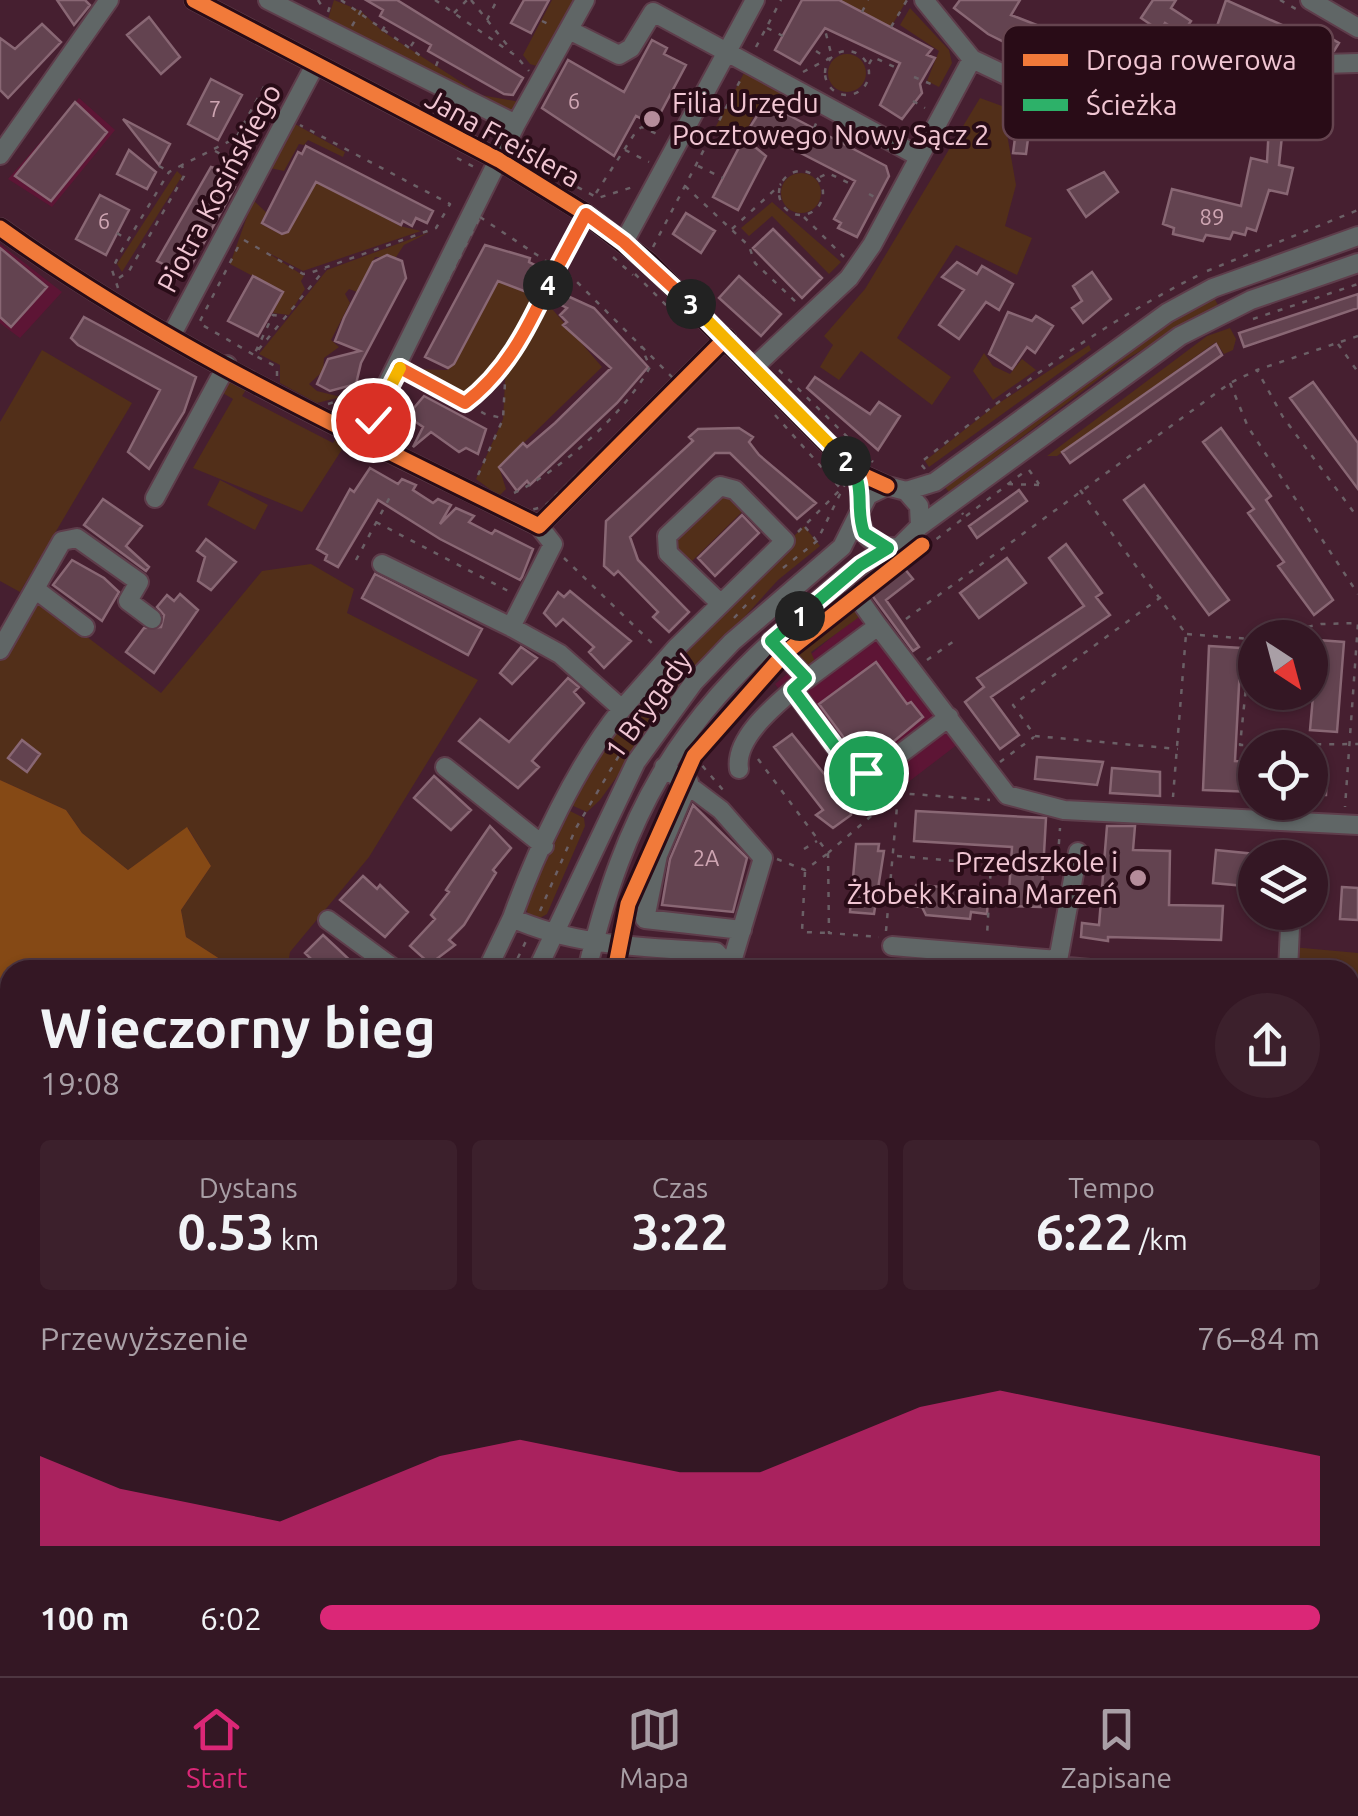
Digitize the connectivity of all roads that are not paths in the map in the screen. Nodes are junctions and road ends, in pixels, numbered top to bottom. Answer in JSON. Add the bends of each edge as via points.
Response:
{"nodes":[{"id":1,"x":110,"y":0,"type":"edge"},
{"id":2,"x":194,"y":0,"type":"edge"},
{"id":3,"x":268,"y":0,"type":"edge"},
{"id":4,"x":585,"y":0,"type":"edge"},
{"id":5,"x":755,"y":0,"type":"edge"},
{"id":6,"x":924,"y":0,"type":"edge"},
{"id":7,"x":1310,"y":0,"type":"edge"},
{"id":8,"x":649,"y":6,"type":"edge"},
{"id":9,"x":1358,"y":28,"type":"edge"},
{"id":10,"x":569,"y":30,"type":"junction"},
{"id":11,"x":727,"y":54,"type":"junction"},
{"id":12,"x":972,"y":58,"type":"junction"},
{"id":13,"x":1358,"y":64,"type":"edge"},
{"id":14,"x":1333,"y":65,"type":"edge"},
{"id":15,"x":314,"y":67,"type":"junction"},
{"id":16,"x":1003,"y":74,"type":"edge"},
{"id":17,"x":516,"y":124,"type":"junction"},
{"id":18,"x":0,"y":155,"type":"edge"},
{"id":19,"x":918,"y":156,"type":"junction"},
{"id":20,"x":500,"y":160,"type":"junction"},
{"id":21,"x":0,"y":228,"type":"edge"},
{"id":22,"x":1358,"y":236,"type":"edge"},
{"id":23,"x":624,"y":242,"type":"junction"},
{"id":24,"x":1358,"y":263,"type":"edge"},
{"id":25,"x":171,"y":336,"type":"junction"},
{"id":26,"x":726,"y":338,"type":"junction"},
{"id":27,"x":764,"y":365,"type":"junction"},
{"id":28,"x":227,"y":366,"type":"junction"},
{"id":29,"x":361,"y":437,"type":"junction"},
{"id":30,"x":856,"y":472,"type":"junction"},
{"id":31,"x":886,"y":486,"type":"junction"},
{"id":32,"x":906,"y":490,"type":"junction"},
{"id":33,"x":155,"y":498,"type":"dead end"},
{"id":34,"x":861,"y":508,"type":"junction"},
{"id":35,"x":539,"y":526,"type":"junction"},
{"id":36,"x":921,"y":536,"type":"junction"},
{"id":37,"x":888,"y":548,"type":"junction"},
{"id":38,"x":382,"y":564,"type":"dead end"},
{"id":39,"x":36,"y":589,"type":"junction"},
{"id":40,"x":858,"y":597,"type":"road end"},
{"id":41,"x":720,"y":603,"type":"junction"},
{"id":42,"x":152,"y":619,"type":"dead end"},
{"id":43,"x":878,"y":626,"type":"junction"},
{"id":44,"x":85,"y":627,"type":"dead end"},
{"id":45,"x":511,"y":627,"type":"junction"},
{"id":46,"x":0,"y":650,"type":"edge"},
{"id":47,"x":781,"y":650,"type":"junction"},
{"id":48,"x":800,"y":684,"type":"junction"},
{"id":49,"x":622,"y":709,"type":"junction"},
{"id":50,"x":949,"y":717,"type":"junction"},
{"id":51,"x":664,"y":767,"type":"junction"},
{"id":52,"x":445,"y":768,"type":"dead end"},
{"id":53,"x":739,"y":769,"type":"dead end"},
{"id":54,"x":687,"y":780,"type":"junction"},
{"id":55,"x":1358,"y":826,"type":"edge"},
{"id":56,"x":544,"y":846,"type":"junction"},
{"id":57,"x":1078,"y":852,"type":"dead end"},
{"id":58,"x":512,"y":918,"type":"junction"},
{"id":59,"x":328,"y":920,"type":"dead end"},
{"id":60,"x":742,"y":930,"type":"junction"},
{"id":61,"x":1290,"y":930,"type":"edge"},
{"id":62,"x":553,"y":934,"type":"junction"},
{"id":63,"x":594,"y":942,"type":"junction"},
{"id":64,"x":892,"y":946,"type":"dead end"},
{"id":65,"x":382,"y":960,"type":"edge"},
{"id":66,"x":492,"y":960,"type":"edge"},
{"id":67,"x":541,"y":960,"type":"edge"},
{"id":68,"x":590,"y":960,"type":"edge"},
{"id":69,"x":725,"y":960,"type":"edge"},
{"id":70,"x":734,"y":960,"type":"edge"},
{"id":71,"x":1008,"y":960,"type":"edge"},
{"id":72,"x":1059,"y":960,"type":"edge"},
{"id":73,"x":1288,"y":960,"type":"edge"}],
"edges":[{"from":1,"to":18,"type":"street"},
{"from":2,"to":15,"type":"street","name":"Jana Freislera"},
{"from":3,"to":17,"type":"street"},
{"from":4,"to":10,"type":"street"},
{"from":5,"to":11,"type":"street"},
{"from":6,"to":12,"type":"street"},
{"from":7,"to":9,"type":"street"},
{"from":8,"to":10,"type":"street","via":[[631,48],[620,55]]},
{"from":8,"to":11,"type":"street"},
{"from":10,"to":17,"type":"street"},
{"from":11,"to":19,"type":"street"},
{"from":11,"to":23,"type":"street"},
{"from":12,"to":16,"type":"street"},
{"from":12,"to":19,"type":"street"},
{"from":13,"to":14,"type":"street"},
{"from":15,"to":20,"type":"street","name":"Jana Freislera"},
{"from":15,"to":25,"type":"street","name":"Piotra Kosińskiego"},
{"from":17,"to":20,"type":"street"},
{"from":19,"to":27,"type":"street","via":[[849,278]]},
{"from":20,"to":23,"type":"street","name":"Jana Freislera"},
{"from":20,"to":29,"type":"street"},
{"from":21,"to":25,"type":"street","via":[[61,273]]},
{"from":22,"to":32,"type":"street","via":[[1212,288],[1167,313],[934,482]]},
{"from":23,"to":26,"type":"street","name":"Jana Freislera"},
{"from":24,"to":36,"type":"street","via":[[1251,300],[1180,336]]},
{"from":25,"to":28,"type":"street"},
{"from":26,"to":27,"type":"street","name":"Jana Freislera"},
{"from":26,"to":35,"type":"street"},
{"from":27,"to":30,"type":"street","name":"Jana Freislera"},
{"from":28,"to":29,"type":"street"},
{"from":28,"to":33,"type":"street"},
{"from":29,"to":35,"type":"street"},
{"from":30,"to":31,"type":"street","name":"Jana Freislera"},
{"from":30,"to":34,"type":"street"},
{"from":31,"to":32,"type":"street"},
{"from":31,"to":34,"type":"street"},
{"from":32,"to":36,"type":"street","via":[[919,506]]},
{"from":34,"to":37,"type":"street","via":[[864,533]]},
{"from":34,"to":62,"type":"street","name":"1 Brygady","via":[[842,547],[732,642],[664,722],[636,762]]},
{"from":35,"to":45,"type":"street","via":[[552,546]]},
{"from":36,"to":37,"type":"street"},
{"from":37,"to":47,"type":"street","name":"1 Brygady","via":[[860,565]]},
{"from":38,"to":45,"type":"street"},
{"from":39,"to":42,"type":"street","via":[[62,541],[77,538],[139,582],[128,601]]},
{"from":39,"to":44,"type":"street"},
{"from":39,"to":46,"type":"street"},
{"from":40,"to":43,"type":"street"},
{"from":41,"to":41,"type":"street","via":[[665,543],[720,486],[735,490],[785,541]]},
{"from":41,"to":49,"type":"street"},
{"from":43,"to":48,"type":"street"},
{"from":43,"to":50,"type":"street"},
{"from":45,"to":49,"type":"street","via":[[560,654]]},
{"from":47,"to":48,"type":"street"},
{"from":47,"to":51,"type":"street","name":"1 Brygady","via":[[713,702]]},
{"from":48,"to":50,"type":"street","via":[[852,769],[866,773]]},
{"from":48,"to":53,"type":"street","via":[[746,742]]},
{"from":49,"to":56,"type":"street","via":[[600,736]]},
{"from":50,"to":55,"type":"street","via":[[1007,795],[1064,810]]},
{"from":51,"to":54,"type":"street"},
{"from":51,"to":63,"type":"street","name":"1 Brygady","via":[[621,848]]},
{"from":52,"to":56,"type":"street"},
{"from":54,"to":60,"type":"street","via":[[764,858]]},
{"from":54,"to":60,"type":"street","via":[[658,855],[645,919]]},
{"from":56,"to":58,"type":"street"},
{"from":57,"to":72,"type":"street"},
{"from":58,"to":62,"type":"street"},
{"from":58,"to":66,"type":"street"},
{"from":59,"to":65,"type":"street"},
{"from":60,"to":70,"type":"street"},
{"from":61,"to":73,"type":"street"},
{"from":62,"to":63,"type":"street"},
{"from":62,"to":67,"type":"street","name":"1 Brygady"},
{"from":63,"to":68,"type":"street","name":"1 Brygady"},
{"from":63,"to":69,"type":"street","via":[[716,952]]},
{"from":64,"to":71,"type":"street"}]}
